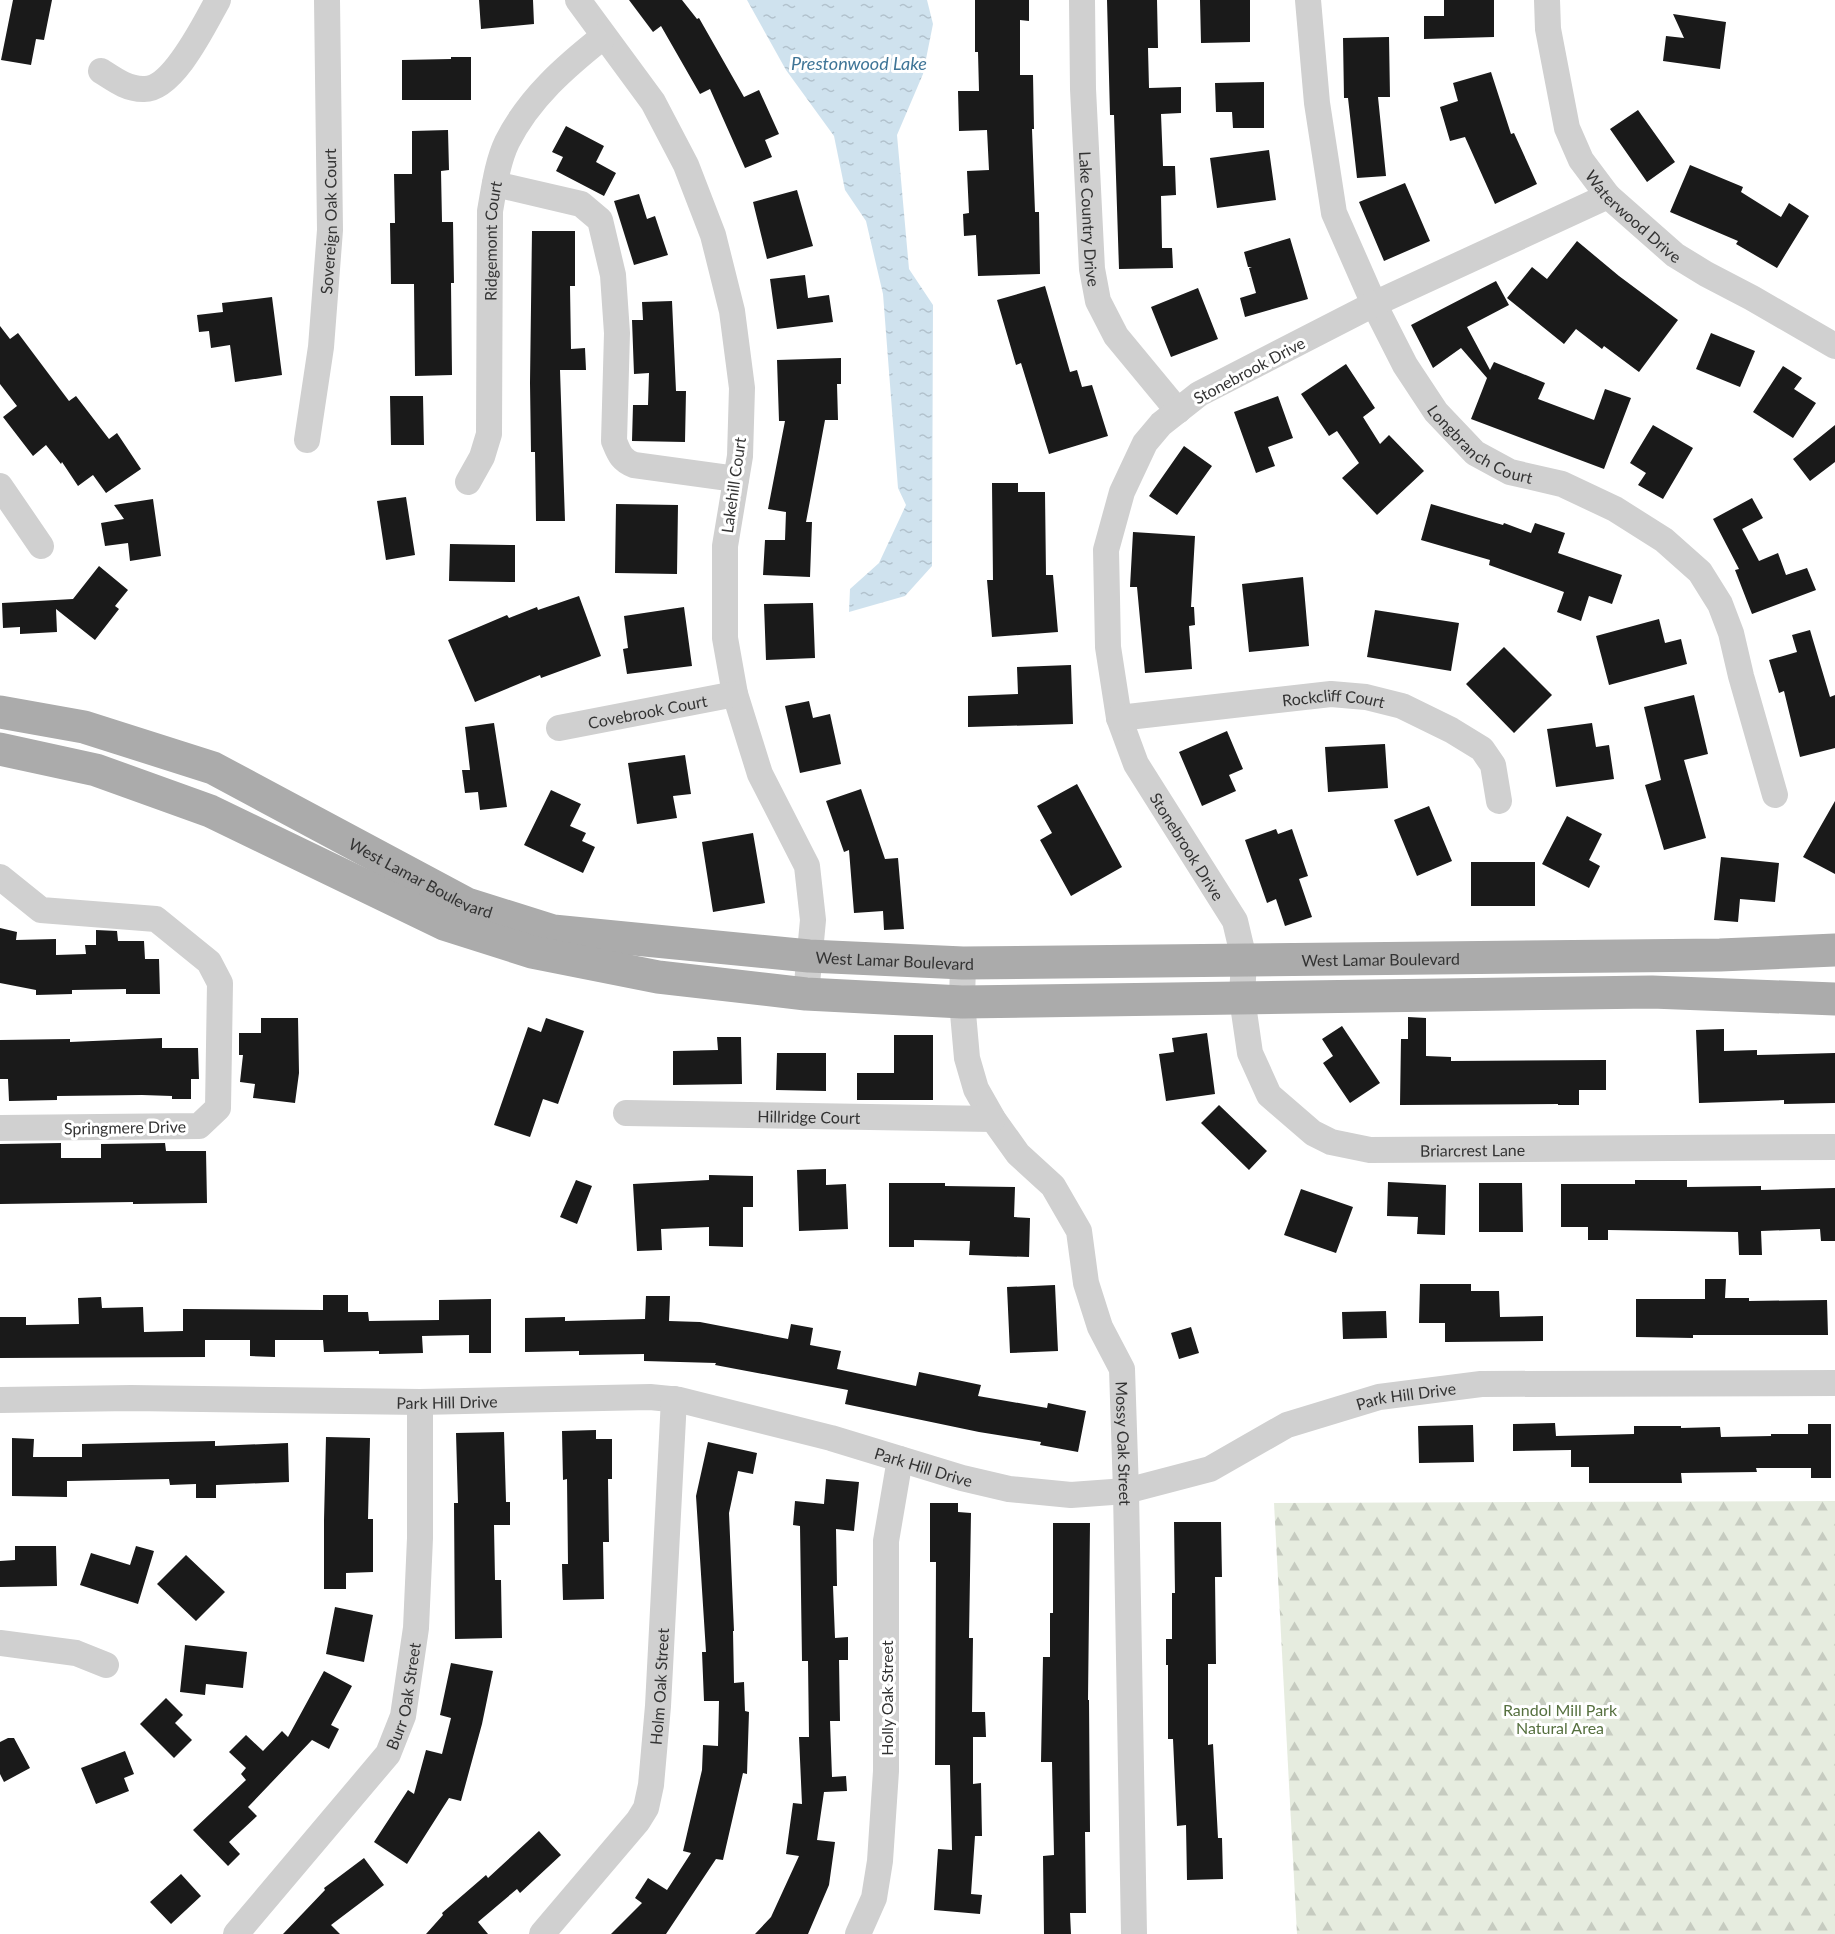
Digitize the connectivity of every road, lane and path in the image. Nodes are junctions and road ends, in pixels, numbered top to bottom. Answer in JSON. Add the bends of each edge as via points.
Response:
{"nodes":[{"id":1,"x":218,"y":0,"type":"edge"},
{"id":2,"x":327,"y":0,"type":"edge"},
{"id":3,"x":578,"y":0,"type":"edge"},
{"id":4,"x":1082,"y":0,"type":"edge"},
{"id":5,"x":1308,"y":0,"type":"edge"},
{"id":6,"x":1547,"y":0,"type":"edge"},
{"id":7,"x":604,"y":36,"type":"junction"},
{"id":8,"x":101,"y":71,"type":"dead end"},
{"id":9,"x":495,"y":184,"type":"junction"},
{"id":10,"x":1608,"y":196,"type":"junction"},
{"id":11,"x":1374,"y":304,"type":"junction"},
{"id":12,"x":1835,"y":346,"type":"edge"},
{"id":13,"x":1178,"y":411,"type":"junction"},
{"id":14,"x":307,"y":440,"type":"dead end"},
{"id":15,"x":736,"y":479,"type":"junction"},
{"id":16,"x":468,"y":482,"type":"dead end"},
{"id":17,"x":0,"y":486,"type":"edge"},
{"id":18,"x":41,"y":546,"type":"dead end"},
{"id":19,"x":735,"y":694,"type":"junction"},
{"id":20,"x":0,"y":712,"type":"edge"},
{"id":21,"x":1119,"y":718,"type":"junction"},
{"id":22,"x":559,"y":728,"type":"dead end"},
{"id":23,"x":0,"y":749,"type":"edge"},
{"id":24,"x":1775,"y":795,"type":"dead end"},
{"id":25,"x":1499,"y":801,"type":"dead end"},
{"id":26,"x":0,"y":877,"type":"edge"},
{"id":27,"x":1835,"y":950,"type":"edge"},
{"id":28,"x":810,"y":956,"type":"junction"},
{"id":29,"x":1244,"y":959,"type":"junction"},
{"id":30,"x":963,"y":963,"type":"junction"},
{"id":31,"x":806,"y":994,"type":"junction"},
{"id":32,"x":1242,"y":998,"type":"junction"},
{"id":33,"x":1835,"y":999,"type":"edge"},
{"id":34,"x":962,"y":1002,"type":"junction"},
{"id":35,"x":626,"y":1113,"type":"dead end"},
{"id":36,"x":993,"y":1119,"type":"junction"},
{"id":37,"x":0,"y":1128,"type":"edge"},
{"id":38,"x":1835,"y":1147,"type":"edge"},
{"id":39,"x":1835,"y":1383,"type":"edge"},
{"id":40,"x":0,"y":1400,"type":"edge"},
{"id":41,"x":674,"y":1400,"type":"junction"},
{"id":42,"x":420,"y":1402,"type":"junction"},
{"id":43,"x":900,"y":1459,"type":"junction"},
{"id":44,"x":1126,"y":1491,"type":"junction"},
{"id":45,"x":0,"y":1642,"type":"edge"},
{"id":46,"x":106,"y":1665,"type":"dead end"},
{"id":47,"x":236,"y":1934,"type":"edge"},
{"id":48,"x":542,"y":1934,"type":"edge"},
{"id":49,"x":858,"y":1934,"type":"edge"},
{"id":50,"x":1134,"y":1934,"type":"edge"}],
"edges":[{"from":1,"to":8,"type":"street","via":[[181,63],[160,84],[146,90],[124,86]]},
{"from":2,"to":14,"type":"street","name":"Sovereign Oak Court","via":[[330,230],[321,348]]},
{"from":3,"to":7,"type":"street","name":"Lakehill Court"},
{"from":4,"to":13,"type":"street","name":"Lake Country Drive","via":[[1092,269],[1098,301],[1116,336]]},
{"from":5,"to":11,"type":"street","name":"Longbranch Court","via":[[1317,103],[1334,213]]},
{"from":6,"to":10,"type":"street","name":"Waterwood Drive","via":[[1548,29],[1567,128],[1581,160]]},
{"from":7,"to":9,"type":"street","name":"Ridgemont Court","via":[[568,64],[527,110],[506,143]]},
{"from":7,"to":15,"type":"street","name":"Lakehill Court","via":[[653,102],[686,165],[713,235],[732,311],[742,388]]},
{"from":9,"to":15,"type":"street","via":[[581,204],[600,220],[613,275],[617,333],[614,441],[620,455],[634,465]]},
{"from":9,"to":16,"type":"street","name":"Ridgemont Court","via":[[490,211],[489,434]]},
{"from":10,"to":11,"type":"street","name":"Stonebrook Drive"},
{"from":10,"to":12,"type":"street","name":"Waterwood Drive","via":[[1675,255]]},
{"from":11,"to":13,"type":"street","name":"Stonebrook Drive","via":[[1199,394]]},
{"from":11,"to":24,"type":"street","name":"Longbranch Court","via":[[1436,412],[1474,453],[1510,472],[1562,484],[1615,509],[1664,540],[1700,572],[1720,604],[1731,633]]},
{"from":13,"to":21,"type":"street","name":"Stonebrook Drive","via":[[1145,443],[1122,492],[1106,550],[1108,647]]},
{"from":15,"to":19,"type":"street","name":"Lakehill Court","via":[[724,546],[725,638]]},
{"from":17,"to":18,"type":"street"},
{"from":19,"to":22,"type":"street","name":"Covebrook Court"},
{"from":19,"to":28,"type":"street","name":"Lakehill Court","via":[[760,774],[807,866],[813,920]]},
{"from":20,"to":28,"type":"main road","name":"West Lamar Boulevard","via":[[84,727],[213,768],[467,904],[553,931]]},
{"from":21,"to":25,"type":"street","name":"Rockcliff Court","via":[[1330,694],[1366,696],[1402,705],[1482,749],[1492,765]]},
{"from":21,"to":29,"type":"street","name":"Stonebrook Drive","via":[[1136,764],[1235,921]]},
{"from":23,"to":31,"type":"main road","name":"West Lamar Boulevard","via":[[96,770],[210,811],[444,924],[532,952],[658,977]]},
{"from":26,"to":37,"type":"street","name":"Springmere Drive","via":[[41,910],[156,919],[209,962],[220,983],[218,1108],[199,1126]]},
{"from":27,"to":29,"type":"main road","name":"West Lamar Boulevard","via":[[1719,955]]},
{"from":28,"to":30,"type":"main road","name":"West Lamar Boulevard"},
{"from":28,"to":31,"type":"street","name":"Lakehill Court"},
{"from":29,"to":30,"type":"main road","name":"West Lamar Boulevard"},
{"from":29,"to":32,"type":"street","name":"Briarcrest Lane"},
{"from":30,"to":34,"type":"street","name":"Mossy Oak Street"},
{"from":31,"to":34,"type":"main road","name":"West Lamar Boulevard"},
{"from":32,"to":33,"type":"main road","name":"West Lamar Boulevard","via":[[1652,992]]},
{"from":32,"to":34,"type":"main road","name":"West Lamar Boulevard"},
{"from":32,"to":38,"type":"street","name":"Briarcrest Lane","via":[[1250,1053],[1269,1095],[1312,1133],[1331,1142],[1370,1150]]},
{"from":34,"to":36,"type":"street","name":"Mossy Oak Street","via":[[967,1058],[976,1089]]},
{"from":35,"to":36,"type":"street","name":"Hillridge Court"},
{"from":36,"to":44,"type":"street","name":"Mossy Oak Street","via":[[1018,1154],[1053,1185],[1079,1231],[1086,1283],[1100,1327],[1122,1369]]},
{"from":39,"to":44,"type":"street","name":"Park Hill Drive","via":[[1481,1384],[1379,1397],[1287,1425],[1210,1469]]},
{"from":40,"to":42,"type":"street","name":"Park Hill Drive"},
{"from":41,"to":42,"type":"street","name":"Park Hill Drive","via":[[650,1397]]},
{"from":41,"to":43,"type":"street","name":"Park Hill Drive"},
{"from":41,"to":48,"type":"street","name":"Holm Oak Street","via":[[658,1706],[646,1808]]},
{"from":42,"to":47,"type":"street","name":"Burr Oak Street","via":[[416,1628],[404,1716],[388,1754]]},
{"from":43,"to":44,"type":"street","name":"Park Hill Drive","via":[[1009,1489],[1071,1495]]},
{"from":43,"to":49,"type":"street","name":"Holly Oak Street","via":[[886,1541],[886,1770],[880,1862],[874,1898]]},
{"from":44,"to":50,"type":"street","name":"Mossy Oak Street"},
{"from":45,"to":46,"type":"street","via":[[76,1653]]}]}
